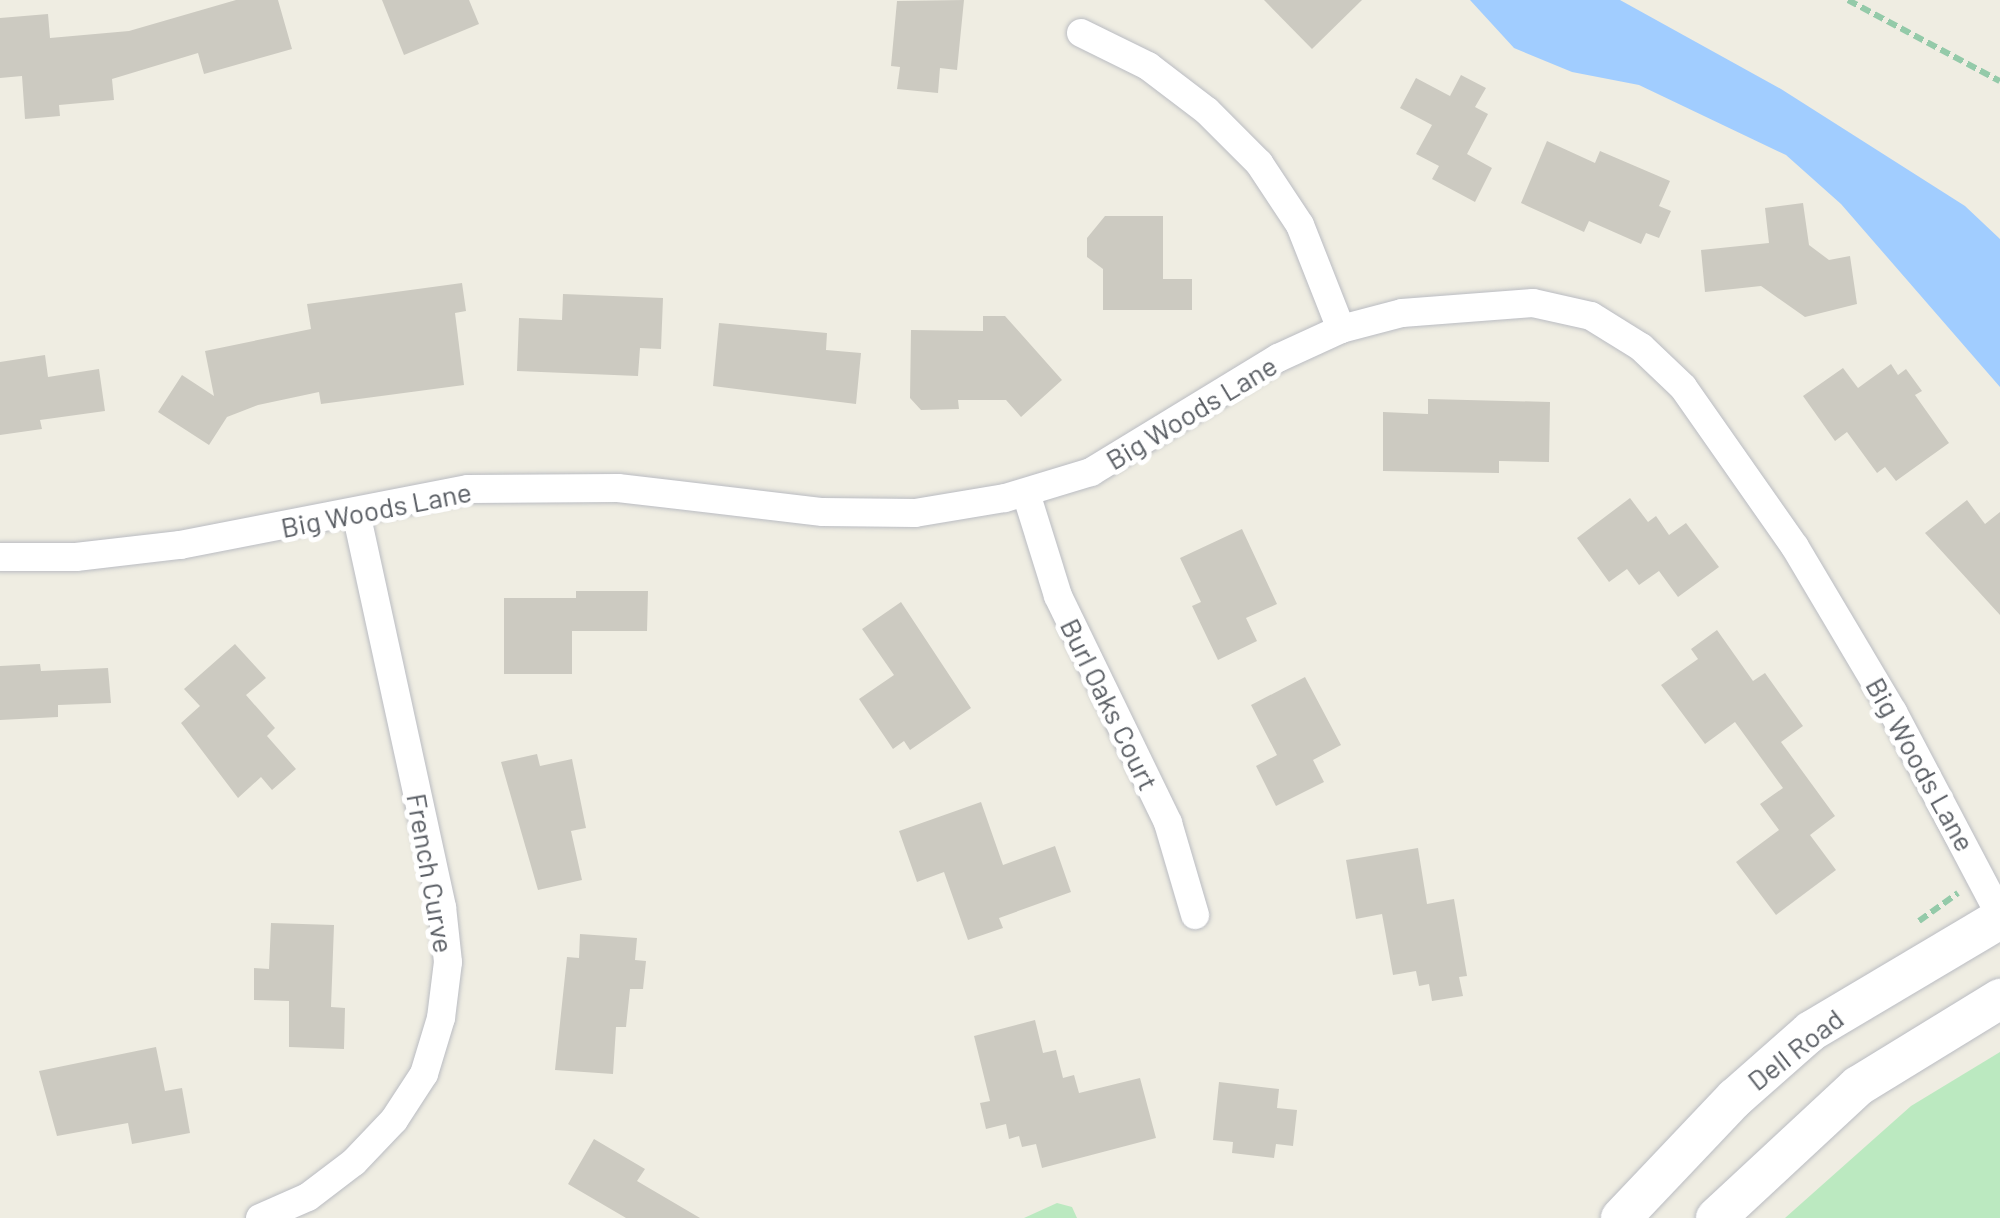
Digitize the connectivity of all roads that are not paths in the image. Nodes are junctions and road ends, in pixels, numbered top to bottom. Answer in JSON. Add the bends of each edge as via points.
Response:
{"nodes":[{"id":1,"x":1082,"y":33,"type":"dead end"},
{"id":2,"x":1341,"y":329,"type":"junction"},
{"id":3,"x":1026,"y":493,"type":"junction"},
{"id":4,"x":356,"y":513,"type":"junction"},
{"id":5,"x":0,"y":557,"type":"edge"},
{"id":6,"x":1195,"y":914,"type":"dead end"},
{"id":7,"x":2000,"y":917,"type":"edge"},
{"id":8,"x":2000,"y":999,"type":"edge"},
{"id":9,"x":260,"y":1218,"type":"edge"},
{"id":10,"x":1621,"y":1218,"type":"edge"},
{"id":11,"x":1716,"y":1218,"type":"edge"}],
"edges":[{"from":1,"to":2,"type":"street","via":[[1148,66],[1207,110],[1259,163],[1300,225]]},
{"from":2,"to":3,"type":"street","name":"Big Woods Lane","via":[[1278,358],[1091,472]]},
{"from":2,"to":7,"type":"street","name":"Big Woods Lane","via":[[1402,312],[1533,303],[1591,316],[1641,347],[1683,387],[1796,547],[1902,728]]},
{"from":3,"to":4,"type":"street","name":"Big Woods Lane","via":[[915,513],[823,512],[543,486],[468,489]]},
{"from":3,"to":6,"type":"street","name":"Burl Oaks Court","via":[[1058,596],[1168,824]]},
{"from":4,"to":5,"type":"street","name":"Big Woods Lane","via":[[180,544]]},
{"from":4,"to":9,"type":"street","name":"French Curve","via":[[442,907],[448,962],[441,1018],[424,1074],[394,1120],[308,1197]]},
{"from":7,"to":10,"type":"main road","name":"Dell Road","via":[[1811,1031],[1722,1111]]},
{"from":8,"to":11,"type":"main road","via":[[1858,1086]]}]}
